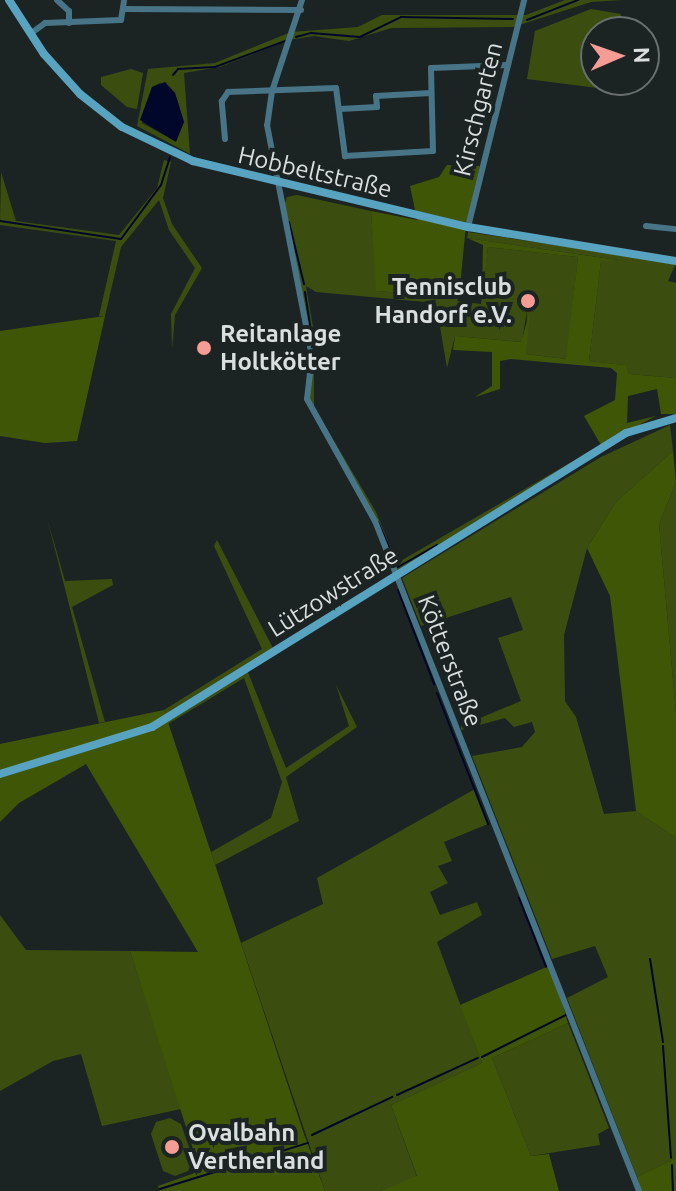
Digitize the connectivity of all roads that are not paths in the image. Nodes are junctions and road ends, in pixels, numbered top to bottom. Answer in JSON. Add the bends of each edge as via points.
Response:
{"nodes":[{"id":1,"x":9,"y":0,"type":"edge"},
{"id":2,"x":57,"y":0,"type":"edge"},
{"id":3,"x":124,"y":0,"type":"edge"},
{"id":4,"x":302,"y":0,"type":"edge"},
{"id":5,"x":524,"y":0,"type":"edge"},
{"id":6,"x":124,"y":9,"type":"junction"},
{"id":7,"x":301,"y":10,"type":"junction"},
{"id":8,"x":69,"y":23,"type":"junction"},
{"id":9,"x":30,"y":34,"type":"junction"},
{"id":10,"x":508,"y":65,"type":"junction"},
{"id":11,"x":272,"y":91,"type":"junction"},
{"id":12,"x":431,"y":93,"type":"junction"},
{"id":13,"x":340,"y":109,"type":"junction"},
{"id":14,"x":225,"y":139,"type":"dead end"},
{"id":15,"x":277,"y":184,"type":"junction"},
{"id":16,"x":646,"y":226,"type":"dead end"},
{"id":17,"x":468,"y":227,"type":"junction"},
{"id":18,"x":676,"y":229,"type":"edge"},
{"id":19,"x":676,"y":261,"type":"edge"},
{"id":20,"x":676,"y":418,"type":"edge"},
{"id":21,"x":397,"y":575,"type":"junction"},
{"id":22,"x":0,"y":774,"type":"edge"},
{"id":23,"x":639,"y":1191,"type":"edge"}],
"edges":[{"from":1,"to":9,"type":"street","name":"Hobbeltstraße"},
{"from":2,"to":8,"type":"street","via":[[69,11]]},
{"from":3,"to":6,"type":"street"},
{"from":4,"to":7,"type":"street","name":"Kötterstraße"},
{"from":5,"to":10,"type":"street","name":"Kirschgarten"},
{"from":6,"to":7,"type":"street"},
{"from":6,"to":8,"type":"street","via":[[121,20]]},
{"from":7,"to":11,"type":"street","name":"Kötterstraße"},
{"from":8,"to":9,"type":"street","via":[[45,23]]},
{"from":9,"to":15,"type":"street","name":"Hobbeltstraße","via":[[72,86],[122,127],[193,161]]},
{"from":10,"to":12,"type":"street","via":[[434,66]]},
{"from":10,"to":17,"type":"street","name":"Kirschgarten"},
{"from":11,"to":13,"type":"street","via":[[336,88]]},
{"from":11,"to":14,"type":"street","via":[[223,96]]},
{"from":11,"to":15,"type":"street","name":"Kötterstraße","via":[[267,125]]},
{"from":12,"to":13,"type":"street","via":[[376,96],[377,107]]},
{"from":12,"to":13,"type":"street","via":[[433,151],[345,156]]},
{"from":15,"to":17,"type":"street","name":"Hobbeltstraße"},
{"from":15,"to":21,"type":"street","name":"Kötterstraße","via":[[312,356],[307,399],[375,521]]},
{"from":16,"to":18,"type":"street"},
{"from":17,"to":19,"type":"street","name":"Hobbeltstraße"},
{"from":20,"to":21,"type":"street","name":"Lützowstraße","via":[[626,433]]},
{"from":21,"to":22,"type":"street","name":"Lützowstraße","via":[[152,727]]},
{"from":21,"to":23,"type":"street","name":"Kötterstraße"}]}
